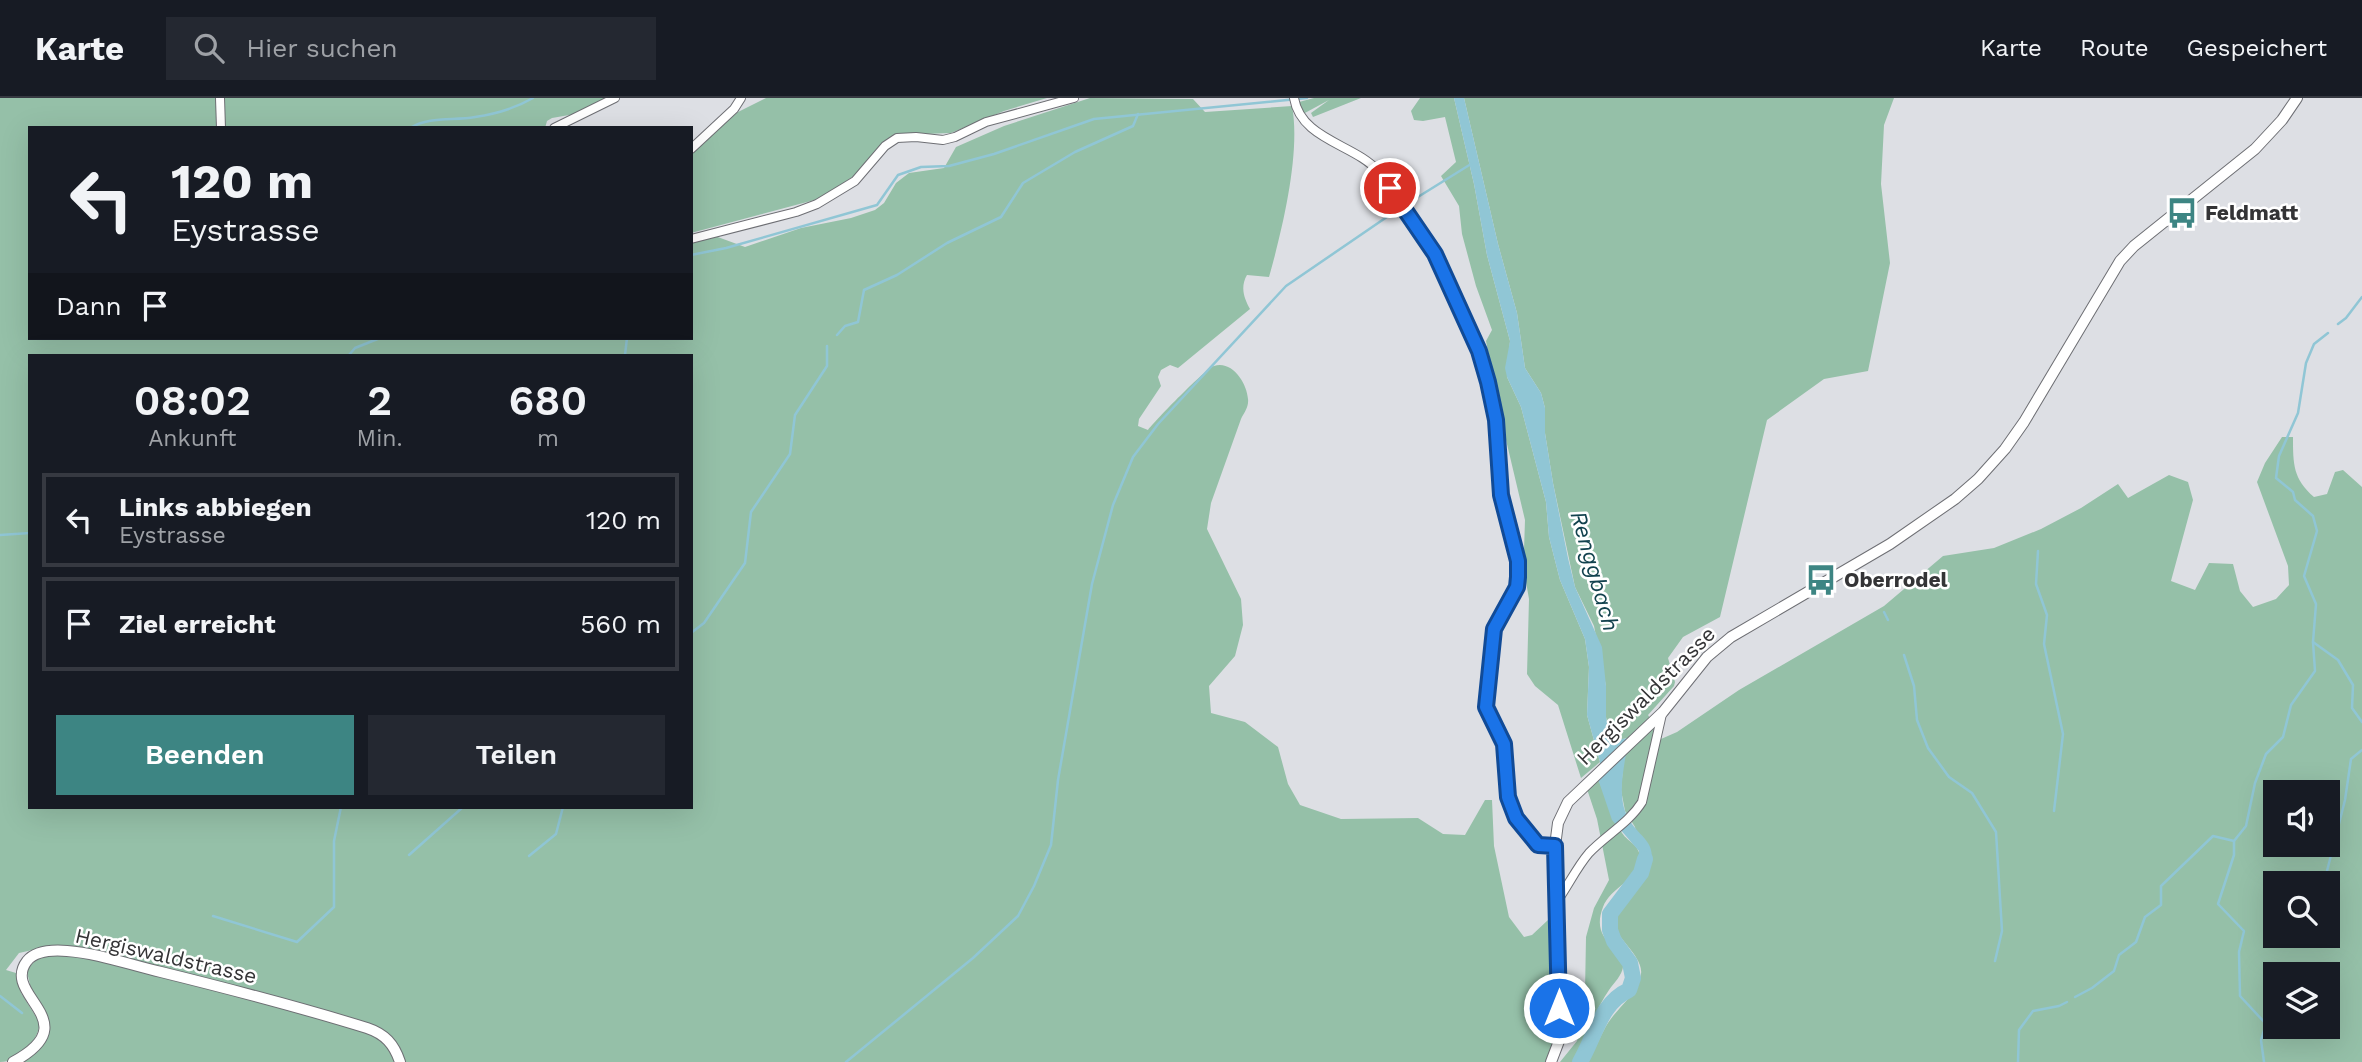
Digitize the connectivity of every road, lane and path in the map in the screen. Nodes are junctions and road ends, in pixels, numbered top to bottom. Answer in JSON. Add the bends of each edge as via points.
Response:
{"nodes":[{"id":1,"x":220,"y":98,"type":"edge"},
{"id":2,"x":615,"y":98,"type":"edge"},
{"id":3,"x":741,"y":98,"type":"edge"},
{"id":4,"x":1074,"y":98,"type":"edge"},
{"id":5,"x":1294,"y":98,"type":"edge"},
{"id":6,"x":2297,"y":98,"type":"edge"},
{"id":7,"x":221,"y":126,"type":"edge"},
{"id":8,"x":558,"y":126,"type":"edge"},
{"id":9,"x":693,"y":147,"type":"edge"},
{"id":10,"x":693,"y":238,"type":"edge"},
{"id":11,"x":1663,"y":712,"type":"junction"},
{"id":12,"x":1555,"y":846,"type":"junction"},
{"id":13,"x":1558,"y":900,"type":"junction"},
{"id":14,"x":13,"y":1062,"type":"edge"},
{"id":15,"x":400,"y":1062,"type":"edge"},
{"id":16,"x":1550,"y":1062,"type":"edge"}],
"edges":[{"from":1,"to":7,"type":"street"},
{"from":2,"to":8,"type":"street"},
{"from":3,"to":9,"type":"street"},
{"from":4,"to":10,"type":"street","via":[[986,122],[943,140],[897,138],[855,181],[817,205]]},
{"from":5,"to":12,"type":"street","via":[[1300,117],[1334,145],[1366,160],[1379,172],[1435,254],[1479,351],[1496,420],[1503,510],[1518,561],[1517,587],[1492,637],[1486,707],[1504,744],[1508,797],[1516,818],[1538,845]]},
{"from":6,"to":11,"type":"street","name":"Hergiswaldstrasse","via":[[2255,149],[2120,261],[2024,422],[1978,479],[1890,544],[1731,637],[1707,657]]},
{"from":11,"to":12,"type":"street","name":"Hergiswaldstrasse","via":[[1568,802],[1558,823]]},
{"from":11,"to":13,"type":"street","via":[[1636,813],[1592,850]]},
{"from":12,"to":13,"type":"street","name":"Hergiswaldstrasse"},
{"from":13,"to":16,"type":"street","name":"Hergiswaldstrasse","via":[[1559,1041]]},
{"from":14,"to":15,"type":"street","name":"Hergiswaldstrasse","via":[[38,1044],[44,1030],[23,986],[24,965],[33,956],[58,951],[178,976],[367,1028],[390,1041]]}]}
